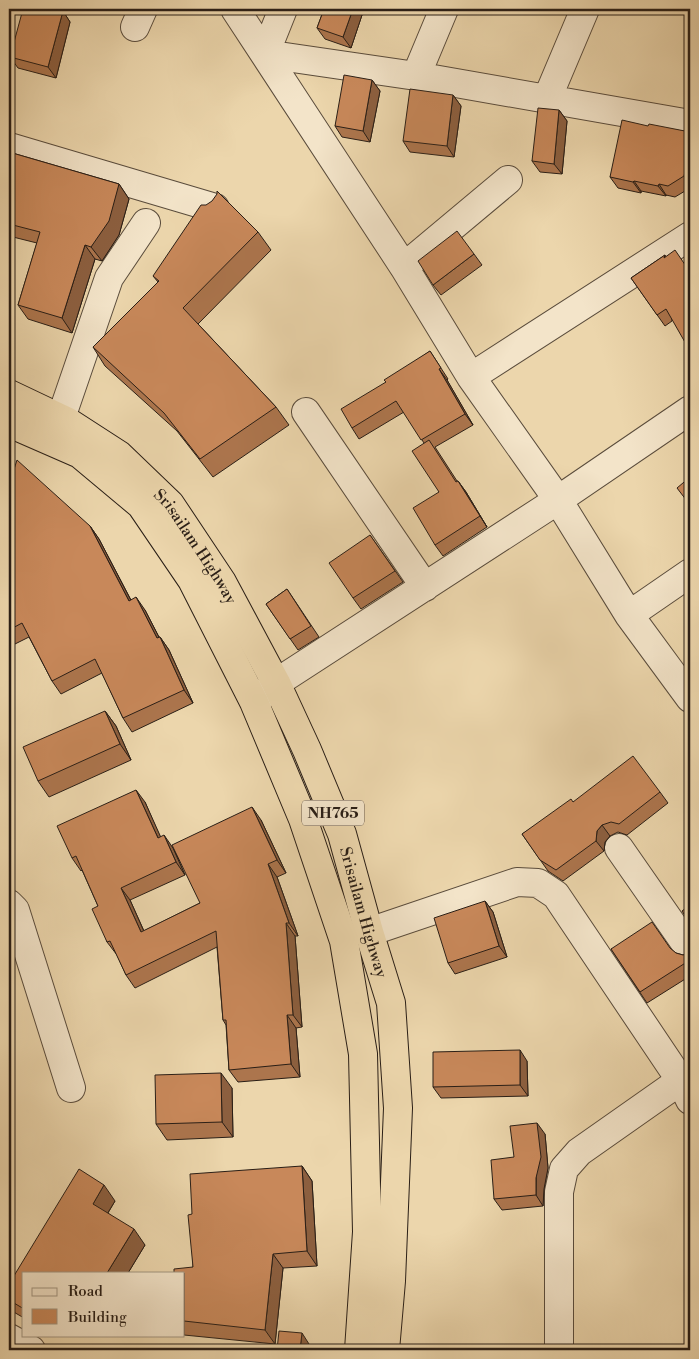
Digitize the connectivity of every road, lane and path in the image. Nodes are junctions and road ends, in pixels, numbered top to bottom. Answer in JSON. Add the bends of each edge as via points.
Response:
{"nodes":[{"id":1,"x":235,"y":9,"type":"edge"},
{"id":2,"x":283,"y":9,"type":"edge"},
{"id":3,"x":444,"y":9,"type":"edge"},
{"id":4,"x":585,"y":9,"type":"edge"},
{"id":5,"x":265,"y":54,"type":"junction"},
{"id":6,"x":416,"y":76,"type":"junction"},
{"id":7,"x":547,"y":100,"type":"junction"},
{"id":8,"x":690,"y":124,"type":"edge"},
{"id":9,"x":9,"y":147,"type":"edge"},
{"id":10,"x":508,"y":180,"type":"dead end"},
{"id":11,"x":215,"y":208,"type":"edge"},
{"id":12,"x":146,"y":223,"type":"dead end"},
{"id":13,"x":690,"y":236,"type":"edge"},
{"id":14,"x":404,"y":267,"type":"junction"},
{"id":15,"x":471,"y":377,"type":"junction"},
{"id":16,"x":9,"y":394,"type":"edge"},
{"id":17,"x":690,"y":410,"type":"edge"},
{"id":18,"x":306,"y":412,"type":"dead end"},
{"id":19,"x":61,"y":418,"type":"junction"},
{"id":20,"x":9,"y":423,"type":"edge"},
{"id":21,"x":558,"y":500,"type":"junction"},
{"id":22,"x":690,"y":573,"type":"edge"},
{"id":23,"x":424,"y":587,"type":"junction"},
{"id":24,"x":629,"y":615,"type":"junction"},
{"id":25,"x":276,"y":683,"type":"junction"},
{"id":26,"x":690,"y":698,"type":"edge"},
{"id":27,"x":254,"y":702,"type":"junction"},
{"id":28,"x":619,"y":848,"type":"dead end"},
{"id":29,"x":9,"y":904,"type":"edge"},
{"id":30,"x":369,"y":932,"type":"junction"},
{"id":31,"x":690,"y":950,"type":"edge"},
{"id":32,"x":687,"y":1085,"type":"edge"},
{"id":33,"x":71,"y":1088,"type":"dead end"},
{"id":34,"x":9,"y":1338,"type":"edge"},
{"id":35,"x":31,"y":1350,"type":"edge"},
{"id":36,"x":359,"y":1350,"type":"edge"},
{"id":37,"x":386,"y":1350,"type":"edge"},
{"id":38,"x":559,"y":1350,"type":"edge"}],
"edges":[{"from":1,"to":5,"type":"street"},
{"from":2,"to":5,"type":"street"},
{"from":3,"to":6,"type":"street"},
{"from":4,"to":7,"type":"street"},
{"from":5,"to":6,"type":"street"},
{"from":5,"to":14,"type":"street"},
{"from":6,"to":7,"type":"street"},
{"from":7,"to":8,"type":"street"},
{"from":9,"to":11,"type":"street"},
{"from":10,"to":14,"type":"street"},
{"from":12,"to":19,"type":"street","via":[[109,278]]},
{"from":13,"to":15,"type":"street"},
{"from":14,"to":15,"type":"street"},
{"from":15,"to":21,"type":"street"},
{"from":16,"to":19,"type":"highway","name":"Srisailam Highway","number":"NH765"},
{"from":17,"to":21,"type":"street"},
{"from":18,"to":23,"type":"street"},
{"from":19,"to":25,"type":"highway","name":"Srisailam Highway","number":"NH765","via":[[119,455],[170,504],[222,582]]},
{"from":20,"to":27,"type":"highway","name":"Srisailam Highway","number":"NH765","via":[[80,454],[141,505],[192,580]]},
{"from":21,"to":23,"type":"street"},
{"from":21,"to":24,"type":"street"},
{"from":22,"to":24,"type":"street"},
{"from":23,"to":25,"type":"street"},
{"from":24,"to":26,"type":"street"},
{"from":25,"to":27,"type":"street"},
{"from":25,"to":30,"type":"highway","name":"Srisailam Highway","number":"NH765","via":[[342,834]]},
{"from":27,"to":36,"type":"highway","name":"Srisailam Highway","number":"NH765","via":[[303,819],[344,941],[363,1054],[367,1232]]},
{"from":28,"to":31,"type":"street"},
{"from":29,"to":33,"type":"street","via":[[15,910]]},
{"from":30,"to":32,"type":"street","via":[[517,882],[538,883],[556,895]]},
{"from":30,"to":37,"type":"highway","name":"Srisailam Highway","number":"NH765","via":[[391,1003],[398,1108]]},
{"from":32,"to":38,"type":"street","via":[[579,1152],[564,1169],[558,1192]]},
{"from":34,"to":35,"type":"street"}]}
